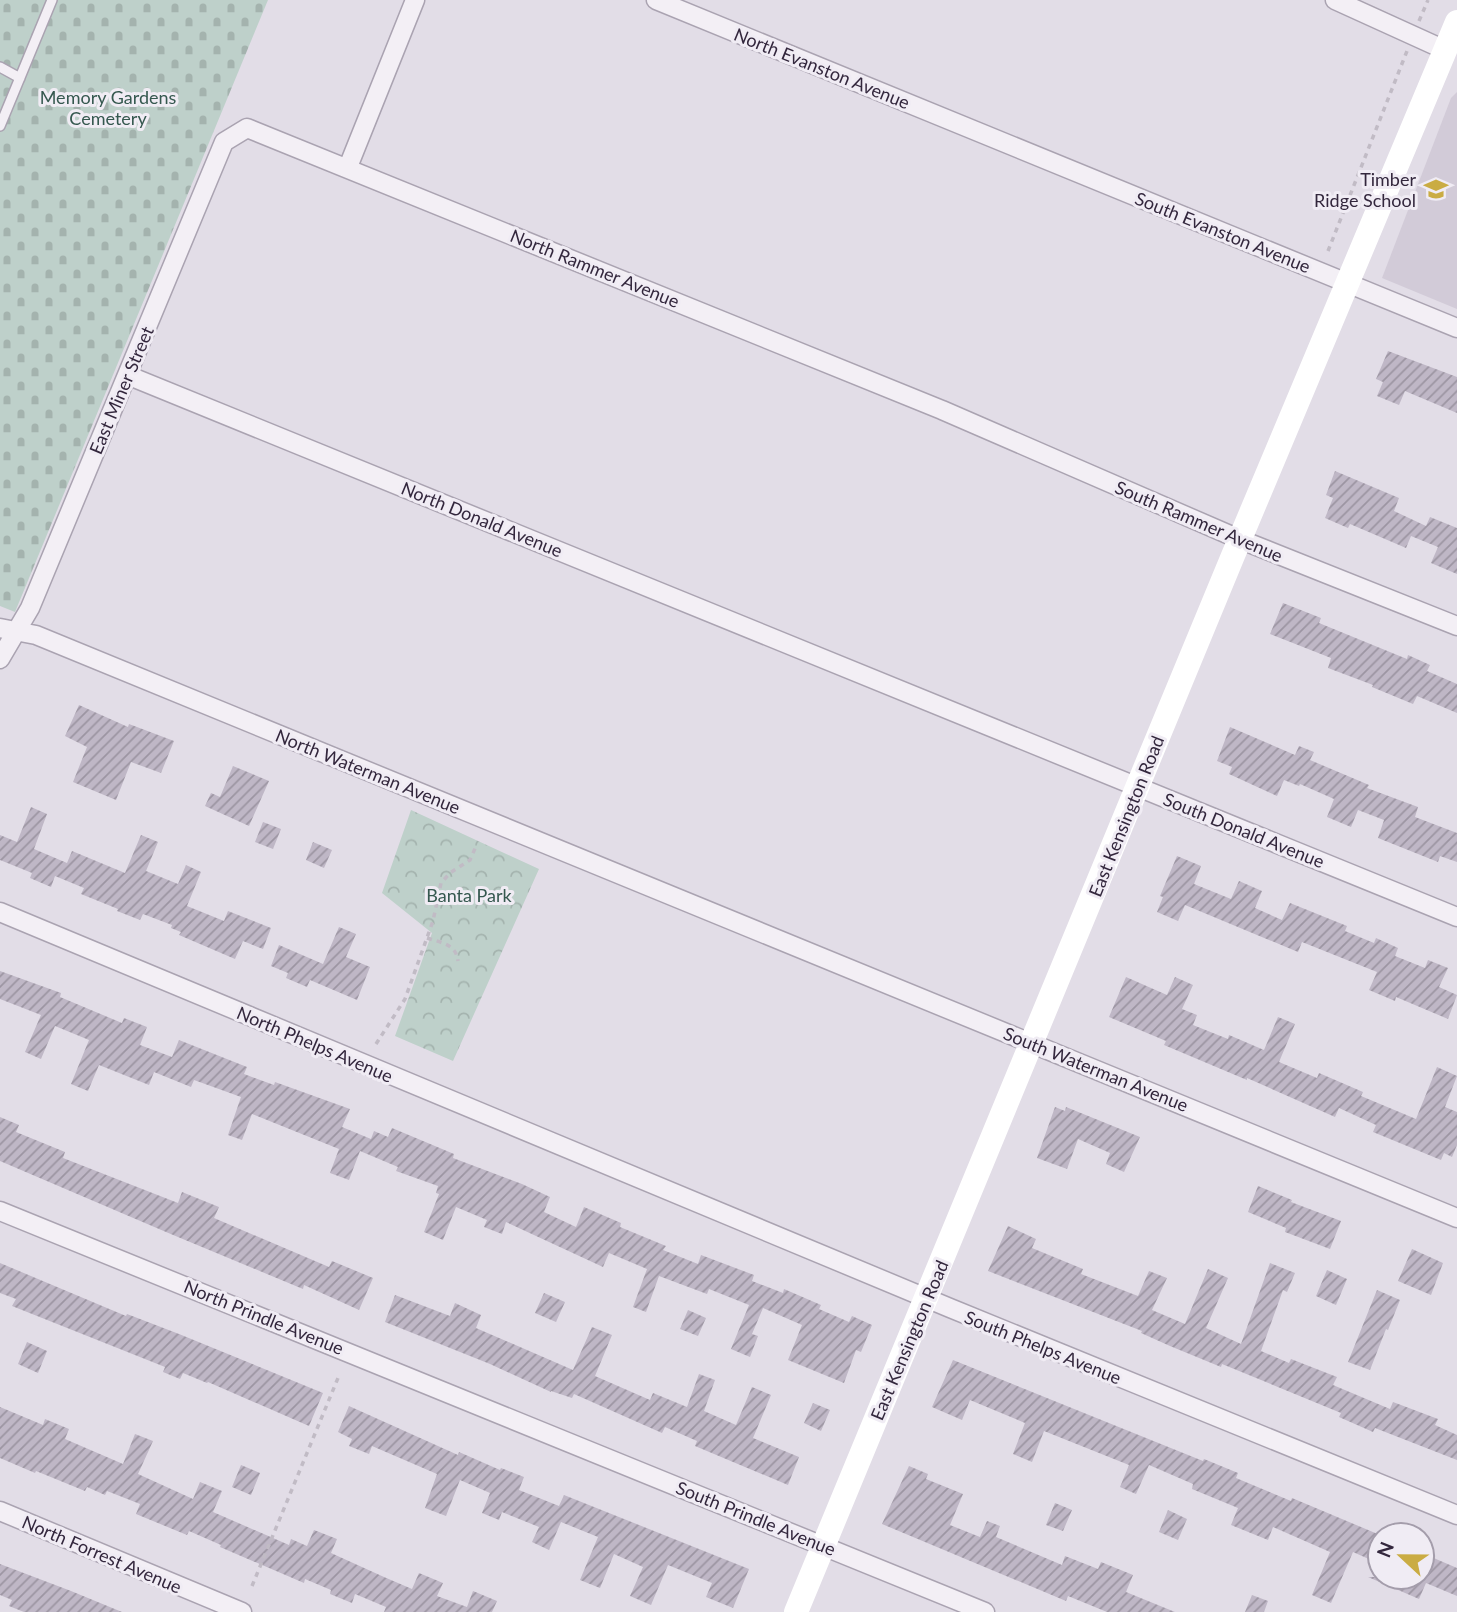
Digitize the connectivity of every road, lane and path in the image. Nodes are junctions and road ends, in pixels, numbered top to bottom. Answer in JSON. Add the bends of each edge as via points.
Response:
{"nodes":[{"id":1,"x":52,"y":0,"type":"edge"},
{"id":2,"x":415,"y":0,"type":"edge"},
{"id":3,"x":656,"y":0,"type":"edge"},
{"id":4,"x":1335,"y":0,"type":"edge"},
{"id":5,"x":1428,"y":0,"type":"edge"},
{"id":6,"x":1423,"y":11,"type":"dead end"},
{"id":7,"x":1457,"y":22,"type":"edge"},
{"id":8,"x":1451,"y":52,"type":"edge"},
{"id":9,"x":1405,"y":55,"type":"dead end"},
{"id":10,"x":0,"y":66,"type":"edge"},
{"id":11,"x":20,"y":78,"type":"junction"},
{"id":12,"x":0,"y":125,"type":"edge"},
{"id":13,"x":247,"y":128,"type":"joint"},
{"id":14,"x":989,"y":136,"type":"joint"},
{"id":15,"x":348,"y":167,"type":"junction"},
{"id":16,"x":1328,"y":251,"type":"dead end"},
{"id":17,"x":1347,"y":282,"type":"junction"},
{"id":18,"x":1457,"y":328,"type":"edge"},
{"id":19,"x":127,"y":375,"type":"junction"},
{"id":20,"x":942,"y":410,"type":"joint"},
{"id":21,"x":1240,"y":539,"type":"junction"},
{"id":22,"x":1457,"y":626,"type":"edge"},
{"id":23,"x":8,"y":629,"type":"edge"},
{"id":24,"x":0,"y":659,"type":"edge"},
{"id":25,"x":837,"y":663,"type":"joint"},
{"id":26,"x":1138,"y":786,"type":"junction"},
{"id":27,"x":477,"y":844,"type":"dead end"},
{"id":28,"x":0,"y":912,"type":"edge"},
{"id":29,"x":1457,"y":917,"type":"edge"},
{"id":30,"x":735,"y":921,"type":"joint"},
{"id":31,"x":427,"y":937,"type":"junction"},
{"id":32,"x":458,"y":961,"type":"dead end"},
{"id":33,"x":1032,"y":1043,"type":"junction"},
{"id":34,"x":376,"y":1044,"type":"dead end"},
{"id":35,"x":630,"y":1175,"type":"joint"},
{"id":36,"x":0,"y":1211,"type":"edge"},
{"id":37,"x":1457,"y":1218,"type":"edge"},
{"id":38,"x":926,"y":1299,"type":"junction"},
{"id":39,"x":338,"y":1378,"type":"dead end"},
{"id":40,"x":527,"y":1426,"type":"joint"},
{"id":41,"x":0,"y":1511,"type":"edge"},
{"id":42,"x":1457,"y":1515,"type":"edge"},
{"id":43,"x":823,"y":1545,"type":"junction"},
{"id":44,"x":252,"y":1586,"type":"dead end"},
{"id":45,"x":242,"y":1612,"type":"edge"},
{"id":46,"x":796,"y":1612,"type":"edge"},
{"id":47,"x":985,"y":1612,"type":"edge"}],
"edges":[{"from":1,"to":11,"type":"lane"},
{"from":2,"to":15,"type":"street"},
{"from":3,"to":14,"type":"street","name":"North Evanston Avenue"},
{"from":4,"to":8,"type":"street"},
{"from":5,"to":6,"type":"path"},
{"from":7,"to":8,"type":"main road","name":"East Kensington Road"},
{"from":8,"to":17,"type":"main road","name":"East Kensington Road"},
{"from":9,"to":16,"type":"path"},
{"from":10,"to":11,"type":"lane"},
{"from":11,"to":12,"type":"lane"},
{"from":13,"to":15,"type":"street","name":"North Rammer Avenue"},
{"from":13,"to":19,"type":"street","name":"East Miner Street","via":[[224,142]]},
{"from":14,"to":17,"type":"street","name":"South Evanston Avenue"},
{"from":15,"to":20,"type":"street","name":"North Rammer Avenue"},
{"from":17,"to":18,"type":"street","name":"South Evanston Avenue"},
{"from":17,"to":21,"type":"main road","name":"East Kensington Road"},
{"from":19,"to":23,"type":"street","name":"East Miner Street","via":[[30,608]]},
{"from":19,"to":25,"type":"street","name":"North Donald Avenue"},
{"from":20,"to":21,"type":"street","name":"South Rammer Avenue"},
{"from":21,"to":22,"type":"street","name":"South Rammer Avenue"},
{"from":21,"to":26,"type":"main road","name":"East Kensington Road"},
{"from":23,"to":24,"type":"street","name":"East Miner Street"},
{"from":23,"to":30,"type":"street","name":"North Waterman Avenue","via":[[36,635]]},
{"from":25,"to":26,"type":"street","name":"South Donald Avenue"},
{"from":26,"to":29,"type":"street","name":"South Donald Avenue"},
{"from":26,"to":33,"type":"main road","name":"East Kensington Road"},
{"from":27,"to":31,"type":"path","via":[[470,860],[441,883]]},
{"from":28,"to":35,"type":"street","name":"North Phelps Avenue"},
{"from":30,"to":33,"type":"street","name":"South Waterman Avenue"},
{"from":31,"to":32,"type":"path","via":[[451,946]]},
{"from":31,"to":34,"type":"path","via":[[405,999]]},
{"from":33,"to":37,"type":"street","name":"South Waterman Avenue"},
{"from":33,"to":38,"type":"main road","name":"East Kensington Road"},
{"from":35,"to":38,"type":"street","name":"South Phelps Avenue"},
{"from":36,"to":40,"type":"street","name":"North Prindle Avenue"},
{"from":38,"to":42,"type":"street","name":"South Phelps Avenue"},
{"from":38,"to":43,"type":"main road","name":"East Kensington Road"},
{"from":39,"to":44,"type":"path"},
{"from":40,"to":43,"type":"street","name":"South Prindle Avenue"},
{"from":41,"to":45,"type":"street","name":"North Forrest Avenue"},
{"from":43,"to":46,"type":"main road","name":"East Kensington Road"},
{"from":43,"to":47,"type":"street","name":"South Prindle Avenue"}]}
